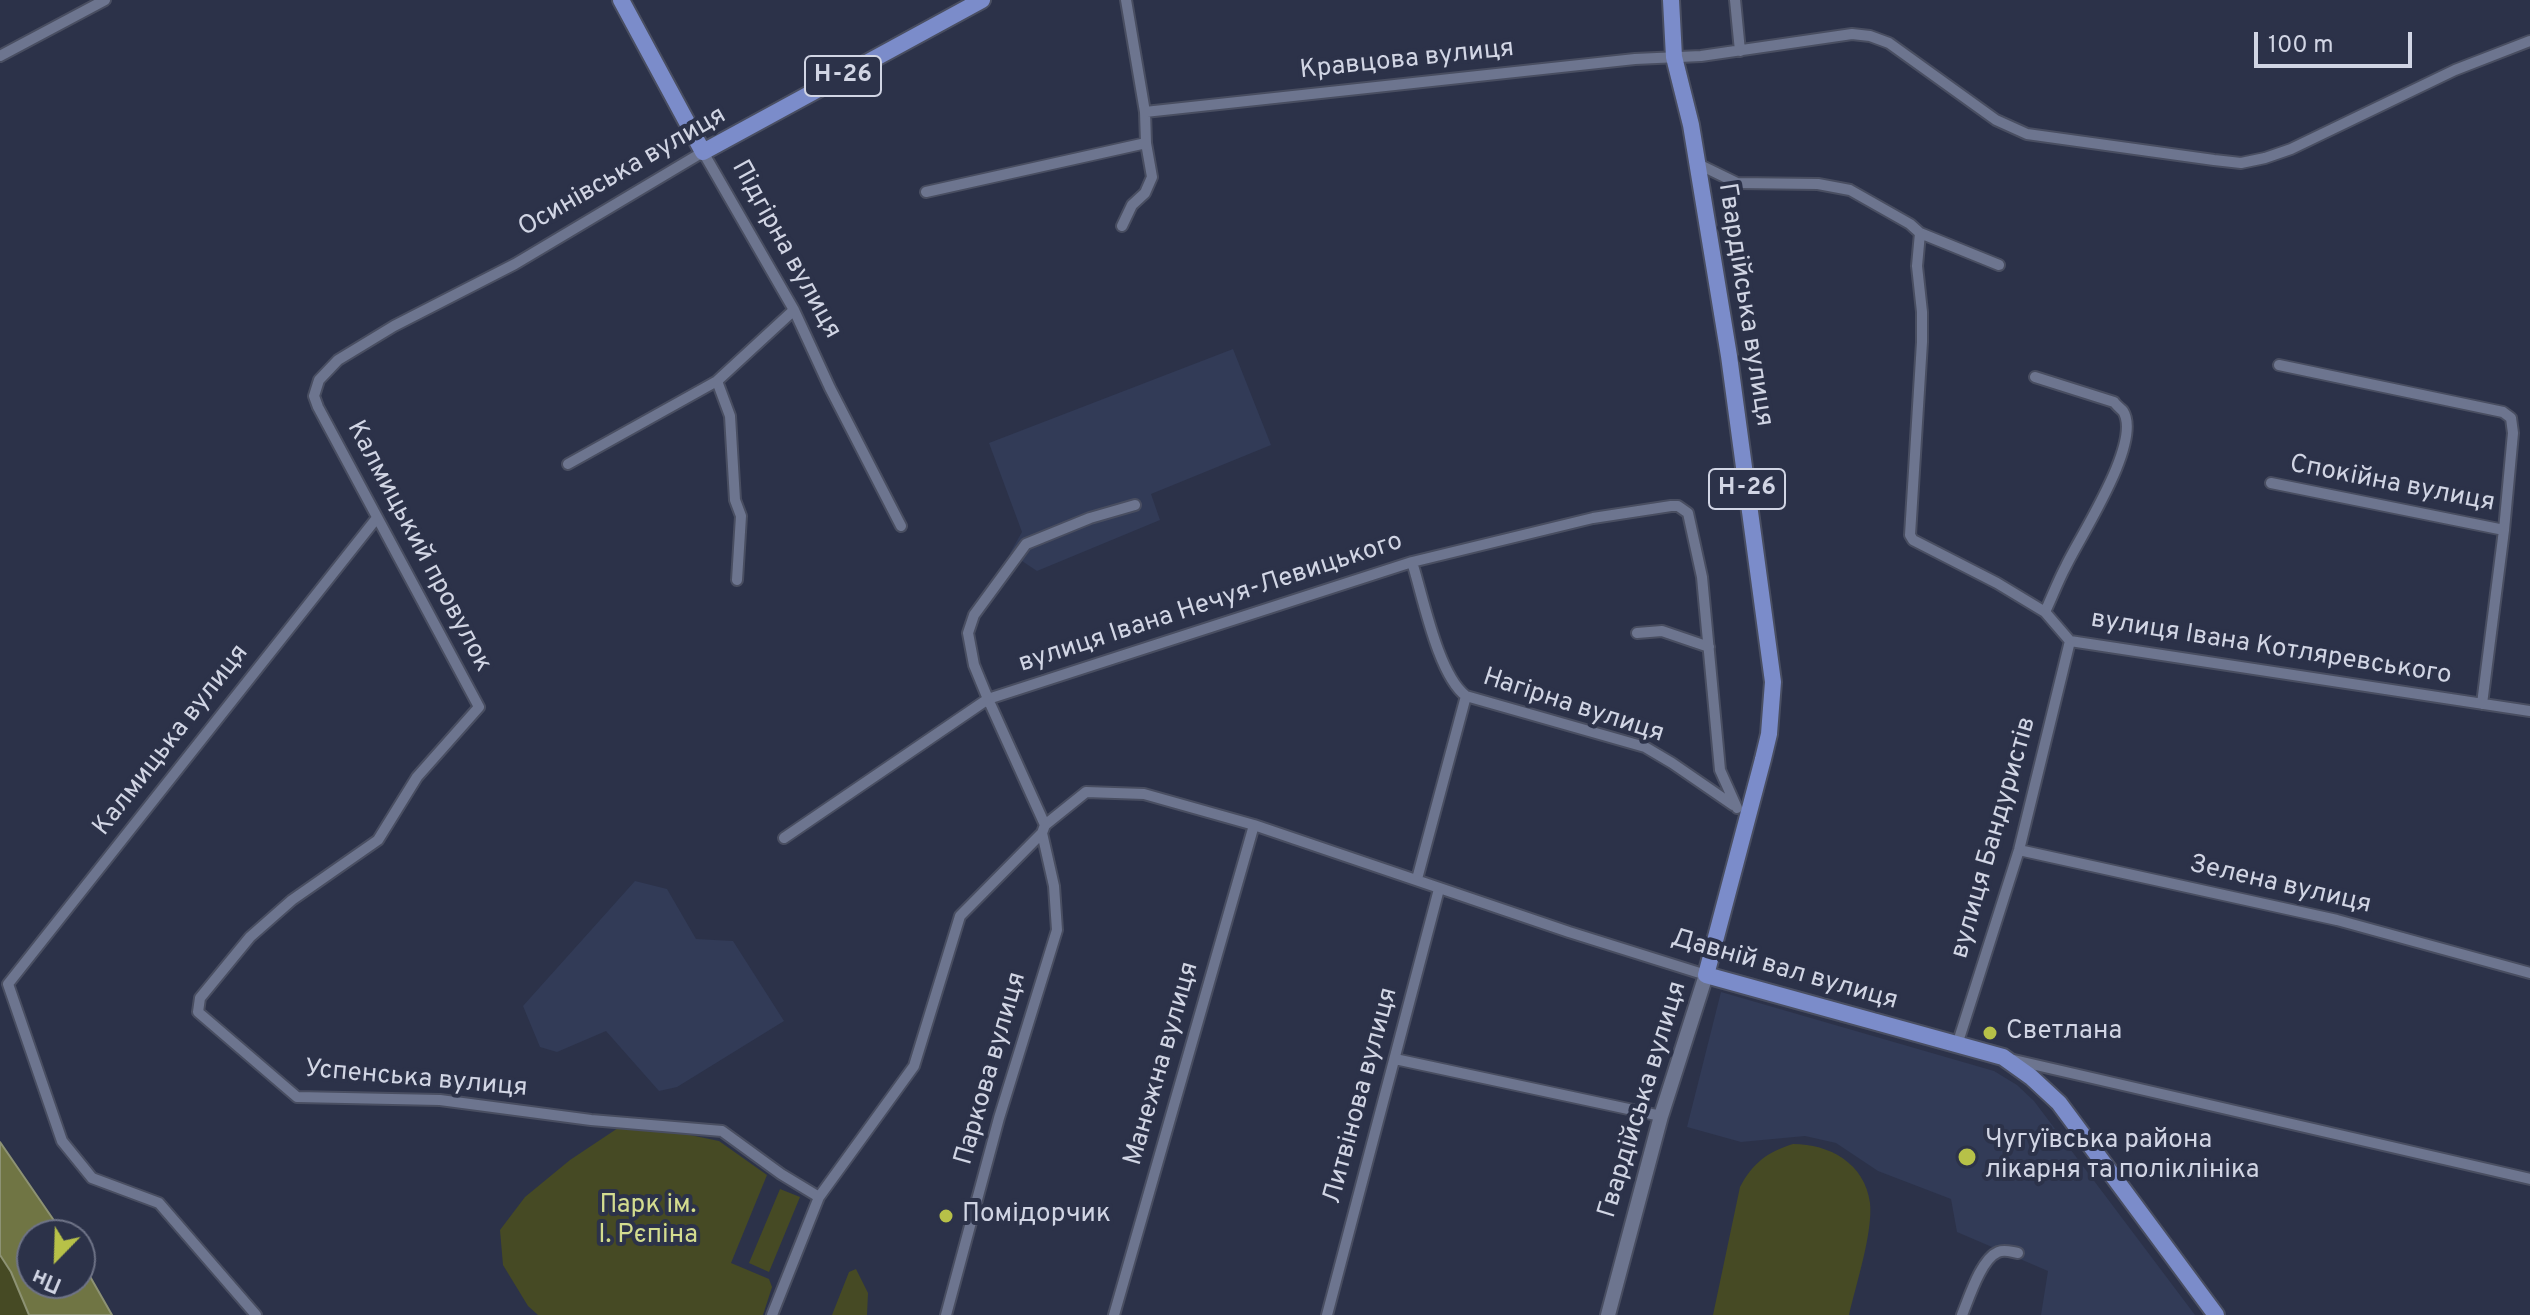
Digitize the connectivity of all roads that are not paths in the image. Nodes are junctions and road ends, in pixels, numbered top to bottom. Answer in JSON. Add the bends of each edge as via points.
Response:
{"nodes":[{"id":1,"x":105,"y":0,"type":"edge"},
{"id":2,"x":621,"y":0,"type":"edge"},
{"id":3,"x":982,"y":0,"type":"edge"},
{"id":4,"x":1126,"y":0,"type":"edge"},
{"id":5,"x":1671,"y":0,"type":"edge"},
{"id":6,"x":1735,"y":0,"type":"edge"},
{"id":7,"x":2530,"y":41,"type":"edge"},
{"id":8,"x":1740,"y":51,"type":"junction"},
{"id":9,"x":0,"y":56,"type":"edge"},
{"id":10,"x":1674,"y":57,"type":"junction"},
{"id":11,"x":1145,"y":112,"type":"junction"},
{"id":12,"x":1146,"y":143,"type":"junction"},
{"id":13,"x":703,"y":152,"type":"junction"},
{"id":14,"x":1698,"y":164,"type":"junction"},
{"id":15,"x":926,"y":192,"type":"dead end"},
{"id":16,"x":1122,"y":226,"type":"dead end"},
{"id":17,"x":1920,"y":233,"type":"junction"},
{"id":18,"x":1999,"y":265,"type":"dead end"},
{"id":19,"x":794,"y":310,"type":"junction"},
{"id":20,"x":2279,"y":365,"type":"dead end"},
{"id":21,"x":2035,"y":377,"type":"dead end"},
{"id":22,"x":717,"y":381,"type":"junction"},
{"id":23,"x":318,"y":407,"type":"joint"},
{"id":24,"x":568,"y":464,"type":"dead end"},
{"id":25,"x":2271,"y":483,"type":"dead end"},
{"id":26,"x":1135,"y":505,"type":"dead end"},
{"id":27,"x":376,"y":519,"type":"junction"},
{"id":28,"x":901,"y":526,"type":"dead end"},
{"id":29,"x":2504,"y":530,"type":"junction"},
{"id":30,"x":1412,"y":562,"type":"junction"},
{"id":31,"x":737,"y":580,"type":"dead end"},
{"id":32,"x":2045,"y":612,"type":"junction"},
{"id":33,"x":1637,"y":633,"type":"dead end"},
{"id":34,"x":2070,"y":641,"type":"junction"},
{"id":35,"x":1709,"y":647,"type":"junction"},
{"id":36,"x":1466,"y":696,"type":"junction"},
{"id":37,"x":988,"y":699,"type":"junction"},
{"id":38,"x":2482,"y":704,"type":"junction"},
{"id":39,"x":479,"y":707,"type":"joint"},
{"id":40,"x":2530,"y":711,"type":"edge"},
{"id":41,"x":1742,"y":812,"type":"junction"},
{"id":42,"x":1254,"y":825,"type":"junction"},
{"id":43,"x":1044,"y":829,"type":"junction"},
{"id":44,"x":784,"y":838,"type":"dead end"},
{"id":45,"x":2019,"y":850,"type":"junction"},
{"id":46,"x":1417,"y":879,"type":"junction"},
{"id":47,"x":1439,"y":889,"type":"junction"},
{"id":48,"x":2530,"y":973,"type":"edge"},
{"id":49,"x":1706,"y":975,"type":"junction"},
{"id":50,"x":4,"y":982,"type":"edge"},
{"id":51,"x":1957,"y":1045,"type":"junction"},
{"id":52,"x":2003,"y":1057,"type":"junction"},
{"id":53,"x":1395,"y":1059,"type":"junction"},
{"id":54,"x":1661,"y":1116,"type":"junction"},
{"id":55,"x":2530,"y":1179,"type":"edge"},
{"id":56,"x":819,"y":1197,"type":"junction"},
{"id":57,"x":2018,"y":1253,"type":"dead end"},
{"id":58,"x":256,"y":1315,"type":"edge"},
{"id":59,"x":772,"y":1315,"type":"edge"},
{"id":60,"x":946,"y":1315,"type":"edge"},
{"id":61,"x":1114,"y":1315,"type":"edge"},
{"id":62,"x":1327,"y":1315,"type":"edge"},
{"id":63,"x":1608,"y":1315,"type":"edge"},
{"id":64,"x":1962,"y":1315,"type":"edge"},
{"id":65,"x":2216,"y":1315,"type":"edge"}],
"edges":[{"from":1,"to":9,"type":"street"},
{"from":2,"to":13,"type":"main road","name":"Підгірна вулиця"},
{"from":3,"to":13,"type":"main road","name":"Осинівська вулиця","number":"Н-26"},
{"from":4,"to":11,"type":"street"},
{"from":5,"to":10,"type":"main road","name":"Гвардійська вулиця","number":"Н-26"},
{"from":6,"to":8,"type":"street"},
{"from":7,"to":8,"type":"street","name":"Кравцова вулиця","via":[[2455,70],[2291,149],[2241,163],[2027,134],[1996,120],[1889,43],[1870,36],[1852,34]]},
{"from":8,"to":10,"type":"street","name":"Кравцова вулиця"},
{"from":10,"to":11,"type":"street","name":"Кравцова вулиця"},
{"from":10,"to":14,"type":"main road","name":"Гвардійська вулиця","number":"Н-26"},
{"from":11,"to":12,"type":"street"},
{"from":12,"to":15,"type":"street"},
{"from":12,"to":16,"type":"street","via":[[1151,183]]},
{"from":13,"to":19,"type":"street","name":"Підгірна вулиця"},
{"from":13,"to":23,"type":"street","name":"Осинівська вулиця","via":[[515,264],[338,360],[319,380],[314,396]]},
{"from":14,"to":17,"type":"street","via":[[1737,183],[1818,184],[1850,190]]},
{"from":14,"to":41,"type":"main road","name":"Гвардійська вулиця","number":"Н-26","via":[[1773,682],[1769,734]]},
{"from":17,"to":18,"type":"street"},
{"from":17,"to":32,"type":"street","name":"вулиця Івана Котляревського","via":[[1922,342],[1910,535]]},
{"from":19,"to":22,"type":"street"},
{"from":19,"to":28,"type":"street","name":"Підгірна вулиця"},
{"from":20,"to":29,"type":"street","via":[[2503,412],[2511,418],[2513,433]]},
{"from":21,"to":32,"type":"street","via":[[2114,402],[2126,420],[2120,457],[2099,507]]},
{"from":22,"to":24,"type":"street"},
{"from":22,"to":31,"type":"street","via":[[730,416],[735,500],[741,516]]},
{"from":23,"to":27,"type":"street","name":"Калмицький провулок"},
{"from":25,"to":29,"type":"street","name":"Спокійна вулиця"},
{"from":26,"to":37,"type":"street","name":"Паркова вулиця","via":[[1026,544],[974,615],[968,633]]},
{"from":27,"to":39,"type":"street","name":"Калмицький провулок"},
{"from":27,"to":50,"type":"street","name":"Калмицька вулиця"},
{"from":29,"to":38,"type":"street"},
{"from":30,"to":35,"type":"street","name":"вулиця Івана Нечуя-Левицького","via":[[1640,509],[1678,506],[1688,513]]},
{"from":30,"to":36,"type":"street","name":"Нагірна вулиця","via":[[1445,670]]},
{"from":30,"to":37,"type":"street","name":"вулиця Івана Нечуя-Левицького"},
{"from":32,"to":34,"type":"street","name":"вулиця Івана Котляревського"},
{"from":33,"to":35,"type":"street","via":[[1662,631]]},
{"from":34,"to":38,"type":"street","name":"вулиця Івана Котляревського"},
{"from":34,"to":45,"type":"street","name":"вулиця Бандуристів"},
{"from":35,"to":41,"type":"street","via":[[1720,770]]},
{"from":36,"to":41,"type":"street","name":"Нагірна вулиця","via":[[1645,747]]},
{"from":36,"to":46,"type":"street"},
{"from":37,"to":43,"type":"street","name":"Паркова вулиця"},
{"from":37,"to":44,"type":"street","name":"вулиця Івана Нечуя-Левицького"},
{"from":38,"to":40,"type":"street","name":"вулиця Івана Котляревського"},
{"from":39,"to":56,"type":"street","name":"Успенська вулиця","via":[[417,777],[378,840],[292,900],[250,937],[200,998],[198,1012],[297,1097],[440,1100],[722,1131]]},
{"from":41,"to":49,"type":"main road","name":"Гвардійська вулиця","number":"Н-26"},
{"from":42,"to":43,"type":"street","name":"Давній вал вулиця","via":[[1144,794],[1086,792]]},
{"from":42,"to":46,"type":"street","name":"Давній вал вулиця"},
{"from":42,"to":61,"type":"street","name":"Манежна вулиця"},
{"from":43,"to":56,"type":"street","name":"Давній вал вулиця","via":[[960,916],[914,1066]]},
{"from":43,"to":60,"type":"street","name":"Паркова вулиця","via":[[1057,930]]},
{"from":45,"to":48,"type":"street","name":"Зелена вулиця","via":[[2337,920]]},
{"from":45,"to":51,"type":"street","name":"вулиця Бандуристів"},
{"from":46,"to":47,"type":"street","name":"Давній вал вулиця"},
{"from":47,"to":49,"type":"street","name":"Давній вал вулиця"},
{"from":47,"to":53,"type":"street","name":"Литвінова вулиця"},
{"from":49,"to":51,"type":"main road","name":"Давній вал вулиця"},
{"from":49,"to":54,"type":"street","name":"Гвардійська вулиця"},
{"from":50,"to":58,"type":"street","via":[[62,1141],[92,1178],[159,1203]]},
{"from":51,"to":52,"type":"main road","name":"Давній вал вулиця"},
{"from":52,"to":55,"type":"street","name":"Давній вал вулиця"},
{"from":52,"to":65,"type":"main road","via":[[2059,1103]]},
{"from":53,"to":54,"type":"street"},
{"from":53,"to":62,"type":"street","name":"Литвінова вулиця"},
{"from":54,"to":63,"type":"street","name":"Гвардійська вулиця"},
{"from":56,"to":59,"type":"street","name":"Давній вал вулиця"},
{"from":57,"to":64,"type":"street","via":[[1994,1254],[1978,1275]]}]}
